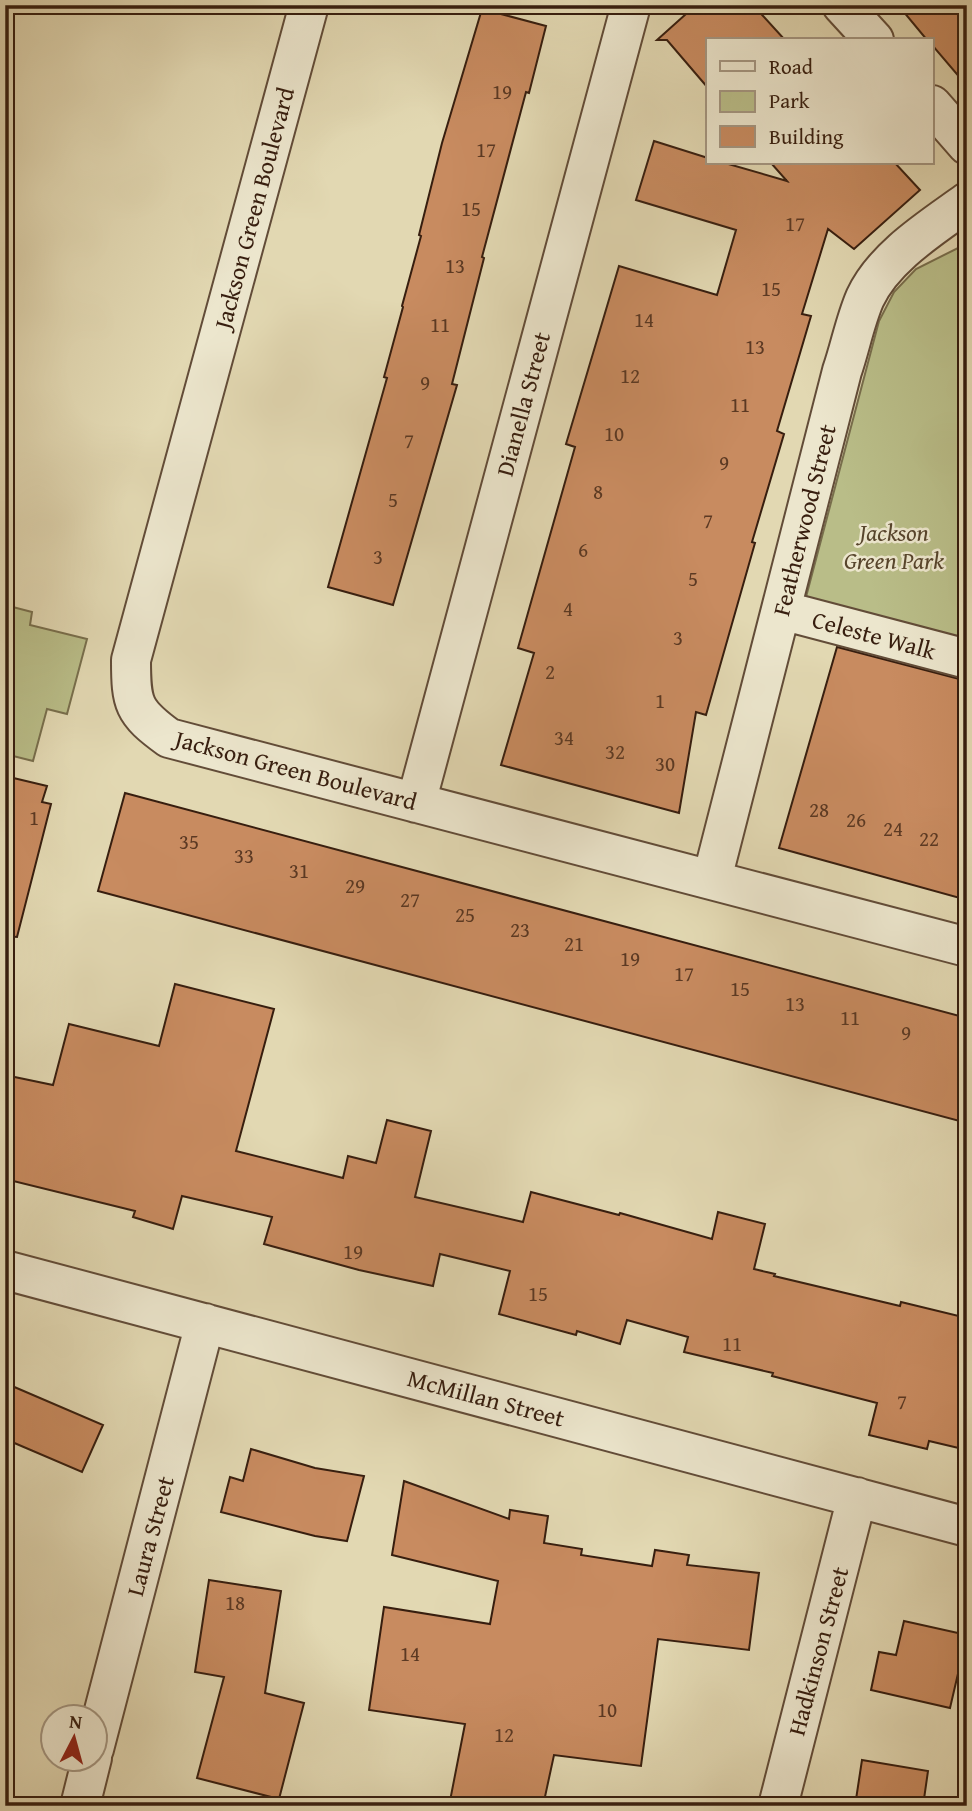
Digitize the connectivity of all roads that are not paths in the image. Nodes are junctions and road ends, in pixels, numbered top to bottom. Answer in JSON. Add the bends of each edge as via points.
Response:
{"nodes":[{"id":1,"x":309,"y":5,"type":"edge"},
{"id":2,"x":631,"y":5,"type":"edge"},
{"id":3,"x":842,"y":5,"type":"edge"},
{"id":4,"x":872,"y":38,"type":"edge"},
{"id":5,"x":934,"y":107,"type":"edge"},
{"id":6,"x":967,"y":145,"type":"edge"},
{"id":7,"x":967,"y":202,"type":"edge"},
{"id":8,"x":781,"y":610,"type":"junction"},
{"id":9,"x":967,"y":659,"type":"edge"},
{"id":10,"x":416,"y":803,"type":"junction"},
{"id":11,"x":712,"y":879,"type":"junction"},
{"id":12,"x":967,"y":947,"type":"edge"},
{"id":13,"x":5,"y":1270,"type":"edge"},
{"id":14,"x":205,"y":1323,"type":"junction"},
{"id":15,"x":857,"y":1497,"type":"junction"},
{"id":16,"x":967,"y":1527,"type":"edge"},
{"id":17,"x":106,"y":1702,"type":"edge"},
{"id":18,"x":89,"y":1772,"type":"edge"},
{"id":19,"x":80,"y":1806,"type":"edge"},
{"id":20,"x":778,"y":1806,"type":"edge"}],
"edges":[{"from":1,"to":10,"type":"street","name":"Jackson Green Boulevard","via":[[131,660],[131,691],[143,719],[169,738]]},
{"from":2,"to":10,"type":"street","name":"Dianella Street"},
{"from":3,"to":4,"type":"street"},
{"from":5,"to":6,"type":"street"},
{"from":7,"to":8,"type":"street","name":"Featherwood Street","via":[[888,264],[865,297]]},
{"from":8,"to":9,"type":"street","name":"Celeste Walk"},
{"from":8,"to":11,"type":"street","name":"Featherwood Street"},
{"from":10,"to":11,"type":"street","name":"Jackson Green Boulevard"},
{"from":11,"to":12,"type":"street","name":"Jackson Green Boulevard"},
{"from":13,"to":14,"type":"street","name":"McMillan Street"},
{"from":14,"to":15,"type":"street","name":"McMillan Street"},
{"from":14,"to":17,"type":"street","name":"Laura Street"},
{"from":15,"to":16,"type":"street","name":"McMillan Street"},
{"from":15,"to":20,"type":"street","name":"Hadkinson Street"},
{"from":18,"to":19,"type":"street"}]}
